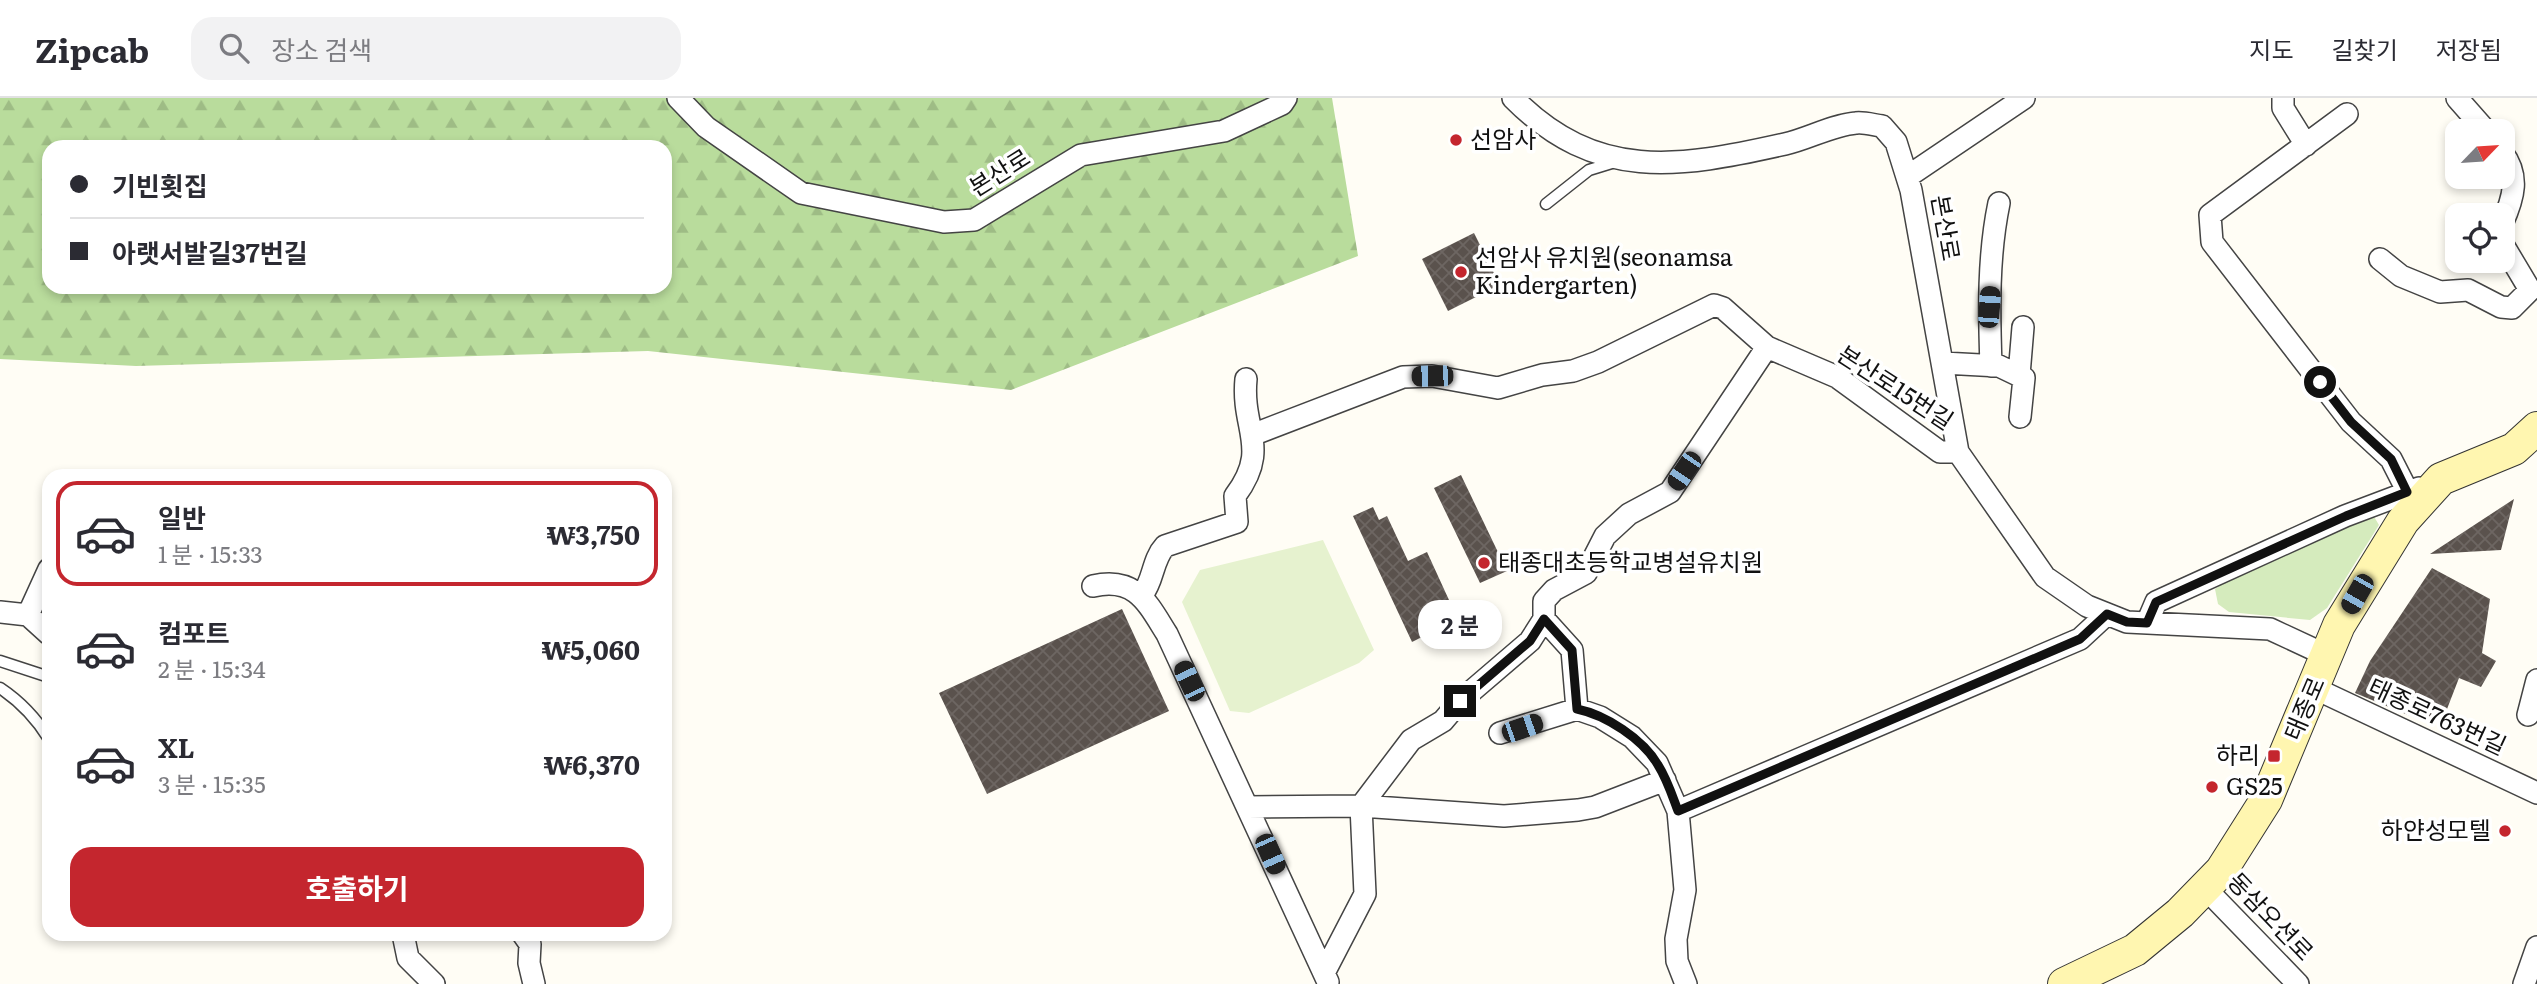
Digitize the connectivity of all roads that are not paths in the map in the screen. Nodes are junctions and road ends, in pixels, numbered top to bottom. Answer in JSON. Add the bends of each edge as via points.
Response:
{"nodes":[{"id":1,"x":678,"y":98,"type":"edge"},
{"id":2,"x":1286,"y":98,"type":"edge"},
{"id":3,"x":1513,"y":98,"type":"edge"},
{"id":4,"x":2024,"y":98,"type":"edge"},
{"id":5,"x":2283,"y":98,"type":"edge"},
{"id":6,"x":2456,"y":98,"type":"edge"},
{"id":7,"x":2347,"y":114,"type":"dead end"},
{"id":8,"x":2475,"y":119,"type":"edge"},
{"id":9,"x":2305,"y":145,"type":"junction"},
{"id":10,"x":1618,"y":161,"type":"junction"},
{"id":11,"x":1907,"y":177,"type":"junction"},
{"id":12,"x":1999,"y":203,"type":"dead end"},
{"id":13,"x":1546,"y":204,"type":"dead end"},
{"id":14,"x":2380,"y":259,"type":"dead end"},
{"id":15,"x":2515,"y":266,"type":"edge"},
{"id":16,"x":2023,"y":327,"type":"dead end"},
{"id":17,"x":1767,"y":347,"type":"junction"},
{"id":18,"x":1943,"y":363,"type":"junction"},
{"id":19,"x":1991,"y":366,"type":"junction"},
{"id":20,"x":2019,"y":375,"type":"junction"},
{"id":21,"x":1246,"y":379,"type":"dead end"},
{"id":22,"x":2020,"y":417,"type":"dead end"},
{"id":23,"x":2537,"y":428,"type":"edge"},
{"id":24,"x":1252,"y":435,"type":"junction"},
{"id":25,"x":1958,"y":453,"type":"junction"},
{"id":26,"x":2411,"y":500,"type":"junction"},
{"id":27,"x":42,"y":584,"type":"edge"},
{"id":28,"x":1093,"y":586,"type":"dead end"},
{"id":29,"x":1142,"y":594,"type":"junction"},
{"id":30,"x":1544,"y":610,"type":"junction"},
{"id":31,"x":0,"y":612,"type":"edge"},
{"id":32,"x":28,"y":614,"type":"junction"},
{"id":33,"x":2107,"y":614,"type":"junction"},
{"id":34,"x":2147,"y":623,"type":"junction"},
{"id":35,"x":42,"y":627,"type":"edge"},
{"id":36,"x":2328,"y":656,"type":"junction"},
{"id":37,"x":0,"y":661,"type":"edge"},
{"id":38,"x":42,"y":675,"type":"edge"},
{"id":39,"x":2537,"y":680,"type":"edge"},
{"id":40,"x":0,"y":688,"type":"edge"},
{"id":41,"x":2314,"y":688,"type":"junction"},
{"id":42,"x":1577,"y":709,"type":"junction"},
{"id":43,"x":2529,"y":715,"type":"dead end"},
{"id":44,"x":42,"y":728,"type":"edge"},
{"id":45,"x":1500,"y":733,"type":"dead end"},
{"id":46,"x":1665,"y":780,"type":"junction"},
{"id":47,"x":2537,"y":793,"type":"edge"},
{"id":48,"x":1361,"y":806,"type":"junction"},
{"id":49,"x":1248,"y":807,"type":"junction"},
{"id":50,"x":1678,"y":811,"type":"junction"},
{"id":51,"x":2204,"y":887,"type":"junction"},
{"id":52,"x":404,"y":941,"type":"edge"},
{"id":53,"x":528,"y":941,"type":"edge"},
{"id":54,"x":2537,"y":947,"type":"edge"},
{"id":55,"x":1326,"y":978,"type":"edge"},
{"id":56,"x":434,"y":984,"type":"edge"},
{"id":57,"x":534,"y":984,"type":"edge"},
{"id":58,"x":1686,"y":984,"type":"edge"},
{"id":59,"x":2064,"y":984,"type":"edge"},
{"id":60,"x":2298,"y":984,"type":"edge"},
{"id":61,"x":2524,"y":984,"type":"edge"}],
"edges":[{"from":1,"to":2,"type":"street","name":"본산로","via":[[706,127],[801,193],[944,222],[974,220],[1081,155],[1224,131]]},
{"from":3,"to":10,"type":"street","name":"본산로","via":[[1535,121],[1583,149]]},
{"from":4,"to":11,"type":"street"},
{"from":5,"to":9,"type":"street","via":[[2283,108]]},
{"from":6,"to":8,"type":"street"},
{"from":7,"to":9,"type":"street"},
{"from":9,"to":26,"type":"street","via":[[2210,215],[2212,242],[2351,422],[2391,459]]},
{"from":10,"to":11,"type":"street","name":"본산로","via":[[1678,163],[1786,144],[1856,123],[1882,126],[1896,142]]},
{"from":10,"to":13,"type":"lane","via":[[1589,170]]},
{"from":11,"to":18,"type":"street","name":"본산로"},
{"from":12,"to":19,"type":"street","via":[[1989,307]]},
{"from":14,"to":15,"type":"street","via":[[2401,276],[2440,292],[2468,290],[2512,308],[2529,290]]},
{"from":16,"to":20,"type":"street"},
{"from":17,"to":24,"type":"street","name":"본산로15번길","via":[[1714,305],[1573,371],[1542,374],[1499,388],[1432,376],[1403,377]]},
{"from":17,"to":25,"type":"street","name":"본산로15번길","via":[[1837,377],[1940,452]]},
{"from":17,"to":30,"type":"street","via":[[1670,492],[1629,514],[1605,536],[1586,573],[1554,590]]},
{"from":18,"to":19,"type":"street"},
{"from":18,"to":25,"type":"street","name":"본산로"},
{"from":19,"to":20,"type":"street"},
{"from":20,"to":22,"type":"street","via":[[2024,378]]},
{"from":21,"to":24,"type":"street","via":[[1244,402]]},
{"from":23,"to":26,"type":"main road","name":"태종로","via":[[2514,449],[2441,479]]},
{"from":24,"to":29,"type":"street","via":[[1255,455],[1248,478],[1235,496],[1237,522],[1165,546],[1157,554],[1149,586]]},
{"from":25,"to":33,"type":"street","name":"본산로","via":[[2045,577]]},
{"from":26,"to":34,"type":"street","via":[[2346,516],[2156,602]]},
{"from":26,"to":36,"type":"main road","name":"태종로","via":[[2339,625]]},
{"from":27,"to":32,"type":"street"},
{"from":28,"to":29,"type":"street","via":[[1108,583]]},
{"from":29,"to":49,"type":"street","via":[[1167,634]]},
{"from":30,"to":42,"type":"street","via":[[1572,650]]},
{"from":30,"to":48,"type":"street","via":[[1530,641],[1443,721],[1410,740]]},
{"from":31,"to":32,"type":"street"},
{"from":32,"to":35,"type":"street"},
{"from":33,"to":34,"type":"street","name":"본산로"},
{"from":33,"to":50,"type":"street","via":[[2080,639]]},
{"from":34,"to":36,"type":"street","name":"본산로","via":[[2270,629]]},
{"from":36,"to":41,"type":"main road","name":"태종로"},
{"from":37,"to":38,"type":"lane"},
{"from":39,"to":43,"type":"street"},
{"from":40,"to":44,"type":"lane"},
{"from":41,"to":47,"type":"street","name":"태종로763번길"},
{"from":41,"to":51,"type":"main road","name":"태종로","via":[[2266,800],[2234,853]]},
{"from":42,"to":45,"type":"street"},
{"from":42,"to":46,"type":"street","via":[[1632,737],[1657,763]]},
{"from":46,"to":48,"type":"street","via":[[1578,810],[1504,816]]},
{"from":46,"to":50,"type":"street"},
{"from":48,"to":49,"type":"street"},
{"from":48,"to":55,"type":"street","via":[[1365,894]]},
{"from":49,"to":55,"type":"street"},
{"from":50,"to":58,"type":"street","via":[[1685,890],[1677,961]]},
{"from":51,"to":59,"type":"main road","name":"태종로","via":[[2135,950]]},
{"from":51,"to":60,"type":"street","name":"동삼오션로"},
{"from":52,"to":56,"type":"street","via":[[408,958]]},
{"from":53,"to":57,"type":"street"},
{"from":54,"to":61,"type":"street"}]}
